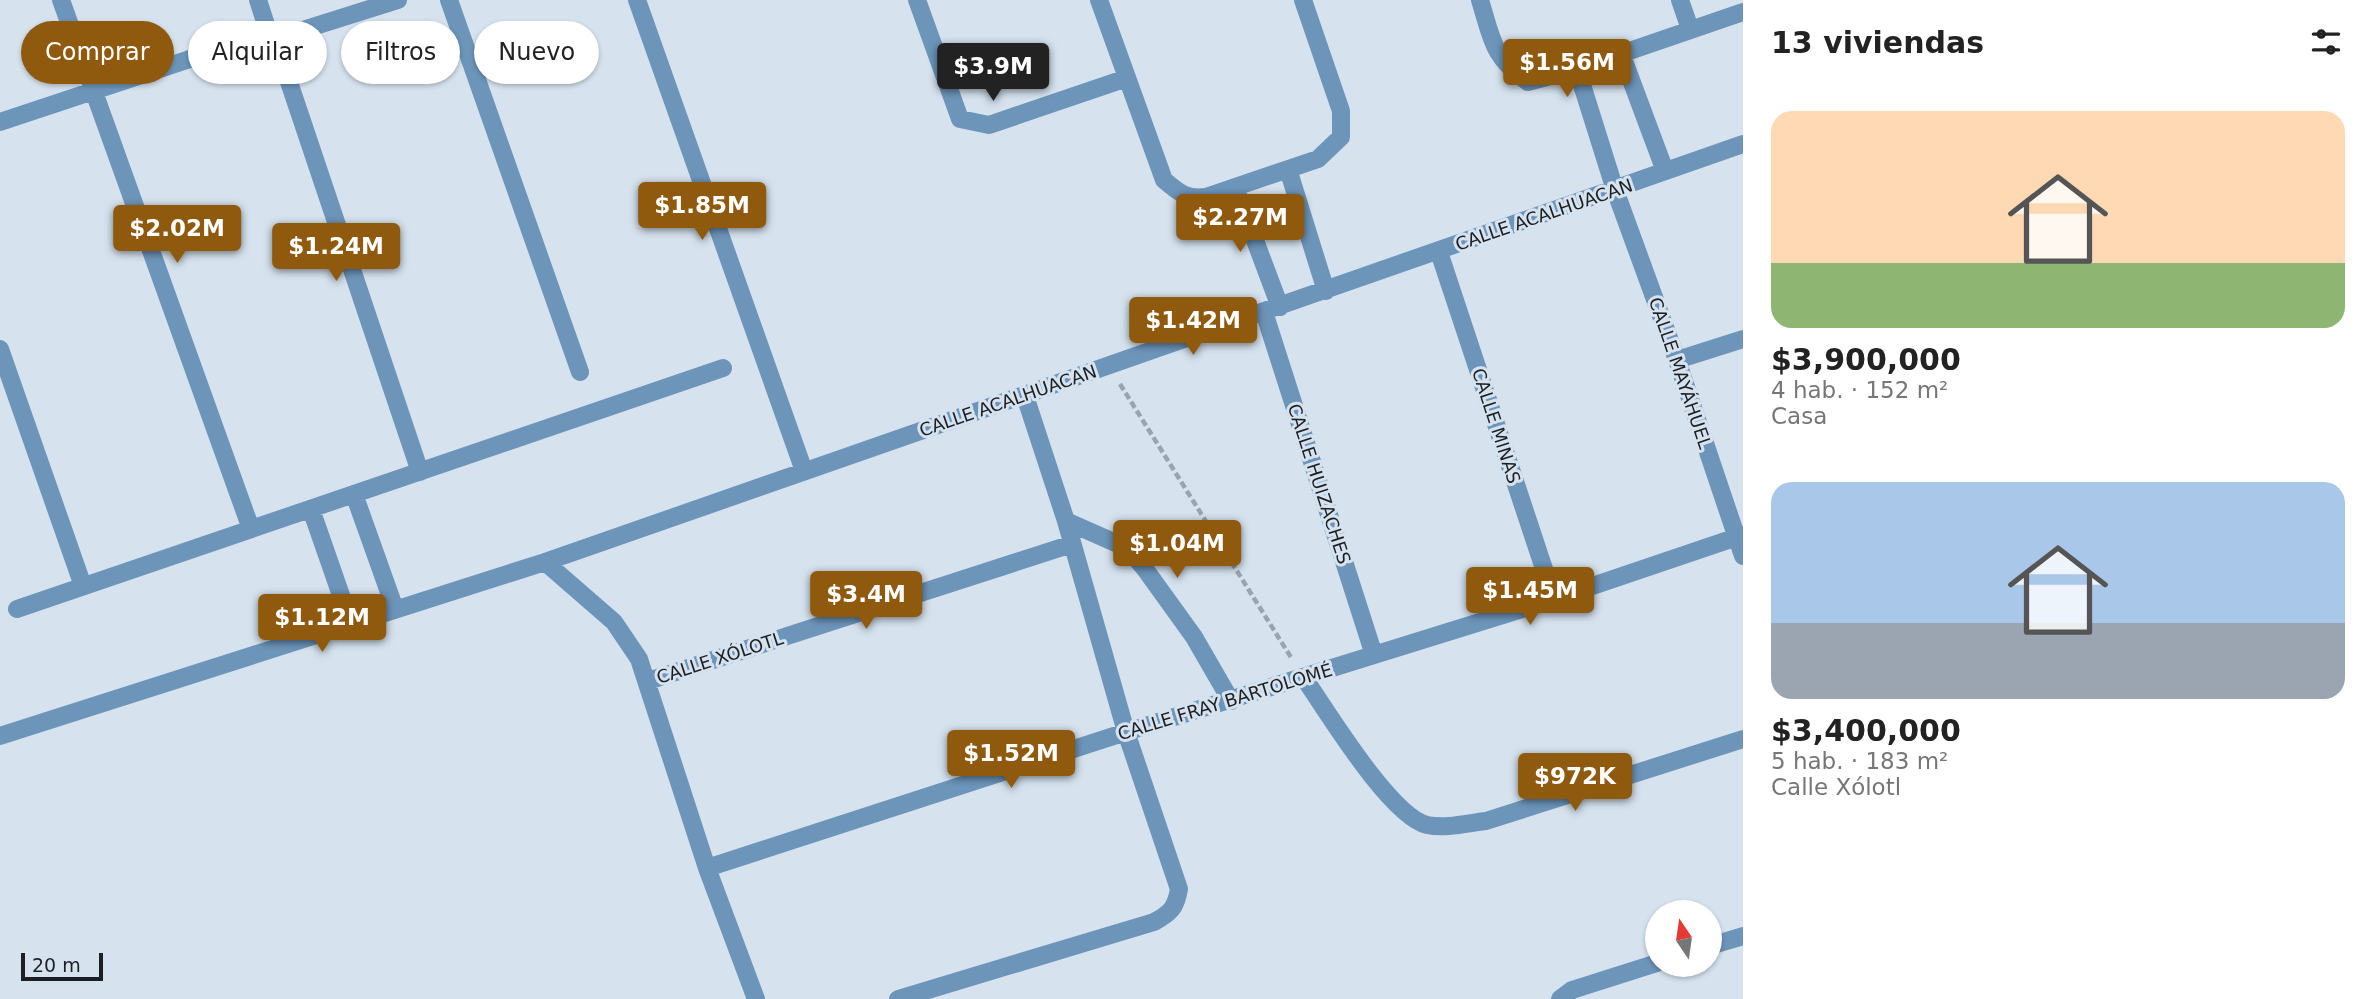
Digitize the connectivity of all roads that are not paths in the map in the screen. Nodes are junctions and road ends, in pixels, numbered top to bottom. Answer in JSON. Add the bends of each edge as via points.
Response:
{"nodes":[{"id":1,"x":258,"y":0,"type":"edge"},
{"id":2,"x":398,"y":0,"type":"edge"},
{"id":3,"x":449,"y":0,"type":"edge"},
{"id":4,"x":637,"y":0,"type":"edge"},
{"id":5,"x":917,"y":0,"type":"edge"},
{"id":6,"x":1099,"y":0,"type":"edge"},
{"id":7,"x":1303,"y":0,"type":"edge"},
{"id":8,"x":1479,"y":0,"type":"edge"},
{"id":9,"x":1680,"y":0,"type":"edge"},
{"id":10,"x":64,"y":7,"type":"edge"},
{"id":11,"x":1743,"y":12,"type":"edge"},
{"id":12,"x":1690,"y":29,"type":"junction"},
{"id":13,"x":1621,"y":53,"type":"junction"},
{"id":14,"x":188,"y":59,"type":"edge"},
{"id":15,"x":1577,"y":69,"type":"junction"},
{"id":16,"x":1127,"y":78,"type":"junction"},
{"id":17,"x":290,"y":84,"type":"edge"},
{"id":18,"x":93,"y":91,"type":"junction"},
{"id":19,"x":0,"y":122,"type":"edge"},
{"id":20,"x":1743,"y":144,"type":"edge"},
{"id":21,"x":1289,"y":169,"type":"junction"},
{"id":22,"x":1665,"y":172,"type":"junction"},
{"id":23,"x":1236,"y":187,"type":"junction"},
{"id":24,"x":1615,"y":190,"type":"junction"},
{"id":25,"x":1439,"y":252,"type":"junction"},
{"id":26,"x":1326,"y":291,"type":"junction"},
{"id":27,"x":1272,"y":309,"type":"junction"},
{"id":28,"x":1743,"y":339,"type":"edge"},
{"id":29,"x":0,"y":349,"type":"edge"},
{"id":30,"x":1677,"y":360,"type":"junction"},
{"id":31,"x":723,"y":368,"type":"dead end"},
{"id":32,"x":580,"y":372,"type":"dead end"},
{"id":33,"x":1025,"y":396,"type":"junction"},
{"id":34,"x":804,"y":471,"type":"junction"},
{"id":35,"x":420,"y":472,"type":"junction"},
{"id":36,"x":354,"y":494,"type":"junction"},
{"id":37,"x":311,"y":509,"type":"junction"},
{"id":38,"x":1066,"y":521,"type":"junction"},
{"id":39,"x":251,"y":529,"type":"junction"},
{"id":40,"x":1740,"y":536,"type":"edge"},
{"id":41,"x":1072,"y":544,"type":"junction"},
{"id":42,"x":1743,"y":556,"type":"edge"},
{"id":43,"x":545,"y":562,"type":"junction"},
{"id":44,"x":83,"y":586,"type":"junction"},
{"id":45,"x":1554,"y":600,"type":"junction"},
{"id":46,"x":17,"y":609,"type":"dead end"},
{"id":47,"x":395,"y":609,"type":"junction"},
{"id":48,"x":351,"y":624,"type":"junction"},
{"id":49,"x":1374,"y":655,"type":"junction"},
{"id":50,"x":1304,"y":678,"type":"junction"},
{"id":51,"x":648,"y":681,"type":"junction"},
{"id":52,"x":1231,"y":702,"type":"junction"},
{"id":53,"x":1126,"y":732,"type":"junction"},
{"id":54,"x":0,"y":736,"type":"edge"},
{"id":55,"x":1743,"y":739,"type":"edge"},
{"id":56,"x":707,"y":868,"type":"junction"},
{"id":57,"x":1743,"y":936,"type":"edge"},
{"id":58,"x":1722,"y":942,"type":"edge"},
{"id":59,"x":1645,"y":967,"type":"edge"},
{"id":60,"x":756,"y":999,"type":"edge"},
{"id":61,"x":898,"y":999,"type":"edge"},
{"id":62,"x":1560,"y":999,"type":"edge"}],
"edges":[{"from":1,"to":2,"type":"street","via":[[271,40]]},
{"from":3,"to":32,"type":"street"},
{"from":4,"to":34,"type":"street"},
{"from":5,"to":16,"type":"street","via":[[960,119],[989,125]]},
{"from":6,"to":16,"type":"street"},
{"from":7,"to":21,"type":"street","via":[[1341,111],[1341,137],[1318,159]]},
{"from":8,"to":15,"type":"street","via":[[1496,51],[1506,66],[1528,82]]},
{"from":9,"to":12,"type":"street"},
{"from":10,"to":18,"type":"street"},
{"from":11,"to":12,"type":"street"},
{"from":12,"to":13,"type":"street"},
{"from":13,"to":15,"type":"street"},
{"from":13,"to":22,"type":"street"},
{"from":14,"to":18,"type":"street"},
{"from":15,"to":24,"type":"street","name":"CALLE MAYÁHUEL"},
{"from":16,"to":23,"type":"street","via":[[1164,180],[1193,199]]},
{"from":17,"to":35,"type":"street"},
{"from":18,"to":19,"type":"street"},
{"from":18,"to":39,"type":"street"},
{"from":20,"to":22,"type":"street","name":"CALLE ACALHUACAN"},
{"from":21,"to":23,"type":"street"},
{"from":21,"to":26,"type":"street"},
{"from":22,"to":24,"type":"street","name":"CALLE ACALHUACAN"},
{"from":23,"to":27,"type":"street","name":"CALLE HUIZACHES"},
{"from":24,"to":25,"type":"street","name":"CALLE ACALHUACAN"},
{"from":24,"to":30,"type":"street","name":"CALLE MAYÁHUEL"},
{"from":25,"to":26,"type":"street","name":"CALLE ACALHUACAN"},
{"from":25,"to":45,"type":"street","name":"CALLE MINAS"},
{"from":26,"to":27,"type":"street","name":"CALLE ACALHUACAN"},
{"from":27,"to":33,"type":"street","name":"CALLE ACALHUACAN"},
{"from":27,"to":49,"type":"street","name":"CALLE HUIZACHES"},
{"from":28,"to":30,"type":"street"},
{"from":29,"to":44,"type":"street"},
{"from":30,"to":40,"type":"street","name":"CALLE MAYÁHUEL"},
{"from":31,"to":35,"type":"street"},
{"from":33,"to":34,"type":"street","name":"CALLE ACALHUACAN"},
{"from":33,"to":38,"type":"street"},
{"from":34,"to":43,"type":"street","name":"CALLE ACALHUACAN"},
{"from":35,"to":36,"type":"street"},
{"from":36,"to":37,"type":"street"},
{"from":36,"to":47,"type":"street"},
{"from":37,"to":39,"type":"street"},
{"from":37,"to":48,"type":"street"},
{"from":38,"to":41,"type":"street"},
{"from":38,"to":52,"type":"street","via":[[1126,548],[1194,637]]},
{"from":39,"to":44,"type":"street"},
{"from":40,"to":42,"type":"street","name":"CALLE MAYÁHUEL"},
{"from":40,"to":45,"type":"street","name":"CALLE FRAY BARTOLOMÉ"},
{"from":41,"to":51,"type":"street","name":"CALLE XÓLOTL"},
{"from":41,"to":53,"type":"street"},
{"from":43,"to":47,"type":"street","name":"CALLE ACALHUACAN"},
{"from":43,"to":51,"type":"street","via":[[614,622]]},
{"from":44,"to":46,"type":"street"},
{"from":45,"to":49,"type":"street","name":"CALLE FRAY BARTOLOMÉ"},
{"from":47,"to":48,"type":"street","name":"CALLE ACALHUACAN"},
{"from":48,"to":54,"type":"street","name":"CALLE ACALHUACAN"},
{"from":49,"to":50,"type":"street","name":"CALLE FRAY BARTOLOMÉ"},
{"from":50,"to":52,"type":"street","name":"CALLE FRAY BARTOLOMÉ"},
{"from":50,"to":55,"type":"street","via":[[1408,816],[1427,825],[1486,821]]},
{"from":51,"to":56,"type":"street"},
{"from":52,"to":53,"type":"street","name":"CALLE FRAY BARTOLOMÉ"},
{"from":53,"to":56,"type":"street","name":"CALLE FRAY BARTOLOMÉ"},
{"from":53,"to":61,"type":"street","via":[[1179,889],[1170,914]]},
{"from":56,"to":60,"type":"street"},
{"from":57,"to":58,"type":"street"},
{"from":59,"to":62,"type":"street","via":[[1572,990]]}]}
